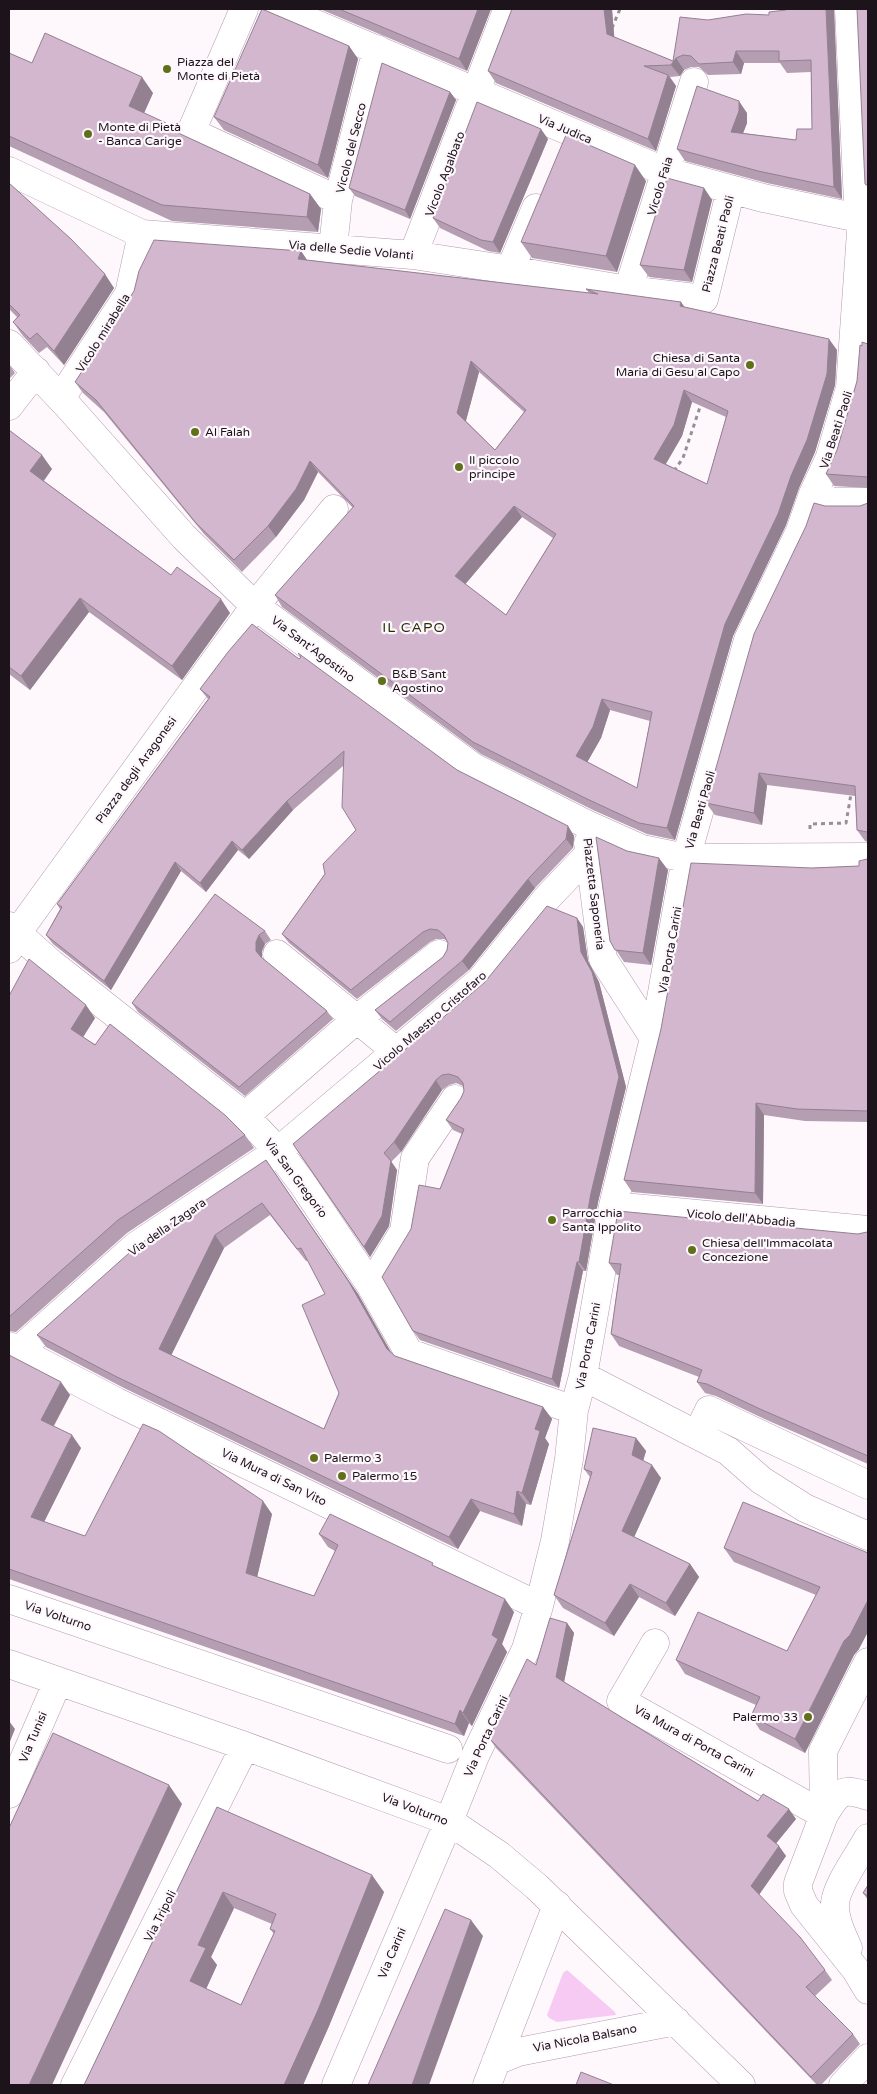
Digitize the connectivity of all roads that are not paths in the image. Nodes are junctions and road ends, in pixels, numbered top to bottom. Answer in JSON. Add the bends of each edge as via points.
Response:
{"nodes":[{"id":1,"x":244,"y":9,"type":"edge"},
{"id":2,"x":280,"y":9,"type":"edge"},
{"id":3,"x":849,"y":9,"type":"edge"},
{"id":4,"x":506,"y":13,"type":"dead end"},
{"id":5,"x":377,"y":49,"type":"junction"},
{"id":6,"x":694,"y":82,"type":"edge"},
{"id":7,"x":476,"y":93,"type":"junction"},
{"id":8,"x":569,"y":130,"type":"junction"},
{"id":9,"x":558,"y":156,"type":"edge"},
{"id":10,"x":9,"y":171,"type":"edge"},
{"id":11,"x":664,"y":171,"type":"junction"},
{"id":12,"x":547,"y":183,"type":"edge"},
{"id":13,"x":731,"y":189,"type":"junction"},
{"id":14,"x":338,"y":200,"type":"junction"},
{"id":15,"x":865,"y":219,"type":"edge"},
{"id":16,"x":142,"y":234,"type":"junction"},
{"id":17,"x":333,"y":248,"type":"junction"},
{"id":18,"x":413,"y":255,"type":"junction"},
{"id":19,"x":510,"y":270,"type":"junction"},
{"id":20,"x":628,"y":290,"type":"junction"},
{"id":21,"x":704,"y":299,"type":"joint"},
{"id":22,"x":9,"y":344,"type":"edge"},
{"id":23,"x":36,"y":371,"type":"junction"},
{"id":24,"x":61,"y":398,"type":"junction"},
{"id":25,"x":9,"y":406,"type":"edge"},
{"id":26,"x":813,"y":494,"type":"junction"},
{"id":27,"x":868,"y":502,"type":"edge"},
{"id":28,"x":334,"y":509,"type":"dead end"},
{"id":29,"x":255,"y":606,"type":"junction"},
{"id":30,"x":586,"y":824,"type":"junction"},
{"id":31,"x":589,"y":854,"type":"junction"},
{"id":32,"x":868,"y":857,"type":"edge"},
{"id":33,"x":686,"y":858,"type":"junction"},
{"id":34,"x":12,"y":936,"type":"edge"},
{"id":35,"x":277,"y":954,"type":"dead end"},
{"id":36,"x":439,"y":954,"type":"dead end"},
{"id":37,"x":357,"y":1019,"type":"junction"},
{"id":38,"x":654,"y":1038,"type":"junction"},
{"id":39,"x":396,"y":1051,"type":"junction"},
{"id":40,"x":456,"y":1099,"type":"dead end"},
{"id":41,"x":245,"y":1116,"type":"junction"},
{"id":42,"x":278,"y":1151,"type":"junction"},
{"id":43,"x":613,"y":1206,"type":"junction"},
{"id":44,"x":868,"y":1230,"type":"edge"},
{"id":45,"x":371,"y":1286,"type":"junction"},
{"id":46,"x":13,"y":1349,"type":"edge"},
{"id":47,"x":583,"y":1376,"type":"junction"},
{"id":48,"x":574,"y":1410,"type":"junction"},
{"id":49,"x":697,"y":1435,"type":"junction"},
{"id":50,"x":868,"y":1485,"type":"edge"},
{"id":51,"x":868,"y":1536,"type":"edge"},
{"id":52,"x":9,"y":1599,"type":"edge"},
{"id":53,"x":539,"y":1606,"type":"junction"},
{"id":54,"x":655,"y":1643,"type":"dead end"},
{"id":55,"x":868,"y":1662,"type":"edge"},
{"id":56,"x":9,"y":1664,"type":"edge"},
{"id":57,"x":58,"y":1681,"type":"junction"},
{"id":58,"x":245,"y":1746,"type":"junction"},
{"id":59,"x":448,"y":1749,"type":"dead end"},
{"id":60,"x":9,"y":1794,"type":"edge"},
{"id":61,"x":868,"y":1796,"type":"edge"},
{"id":62,"x":824,"y":1815,"type":"junction"},
{"id":63,"x":449,"y":1821,"type":"junction"},
{"id":64,"x":868,"y":1838,"type":"edge"},
{"id":65,"x":557,"y":1905,"type":"junction"},
{"id":66,"x":862,"y":1980,"type":"edge"},
{"id":67,"x":676,"y":2021,"type":"junction"},
{"id":68,"x":868,"y":2058,"type":"edge"},
{"id":69,"x":492,"y":2073,"type":"edge"},
{"id":70,"x":75,"y":2085,"type":"edge"},
{"id":71,"x":336,"y":2085,"type":"edge"},
{"id":72,"x":741,"y":2085,"type":"edge"},
{"id":73,"x":843,"y":2085,"type":"edge"}],
"edges":[{"from":1,"to":14,"type":"street","via":[[191,132]]},
{"from":2,"to":5,"type":"street","name":"Via Judica"},
{"from":3,"to":15,"type":"street","name":"Via Beati Paoli","via":[[858,204]]},
{"from":4,"to":7,"type":"street","name":"Vicolo Agalbato"},
{"from":5,"to":7,"type":"street","name":"Via Judica"},
{"from":5,"to":14,"type":"street","name":"Vicolo del Secco"},
{"from":6,"to":11,"type":"street","name":"Vicolo Faia"},
{"from":7,"to":8,"type":"street","name":"Via Judica"},
{"from":7,"to":18,"type":"street","name":"Vicolo Agalbato"},
{"from":8,"to":9,"type":"street"},
{"from":8,"to":11,"type":"street","name":"Via Judica"},
{"from":10,"to":16,"type":"street","name":"Via delle Sedie Volanti"},
{"from":11,"to":13,"type":"street","name":"Via Judica"},
{"from":11,"to":20,"type":"street","name":"Vicolo Faia"},
{"from":12,"to":19,"type":"street"},
{"from":13,"to":15,"type":"street","name":"Via Judica"},
{"from":13,"to":21,"type":"street","name":"Piazza Beati Paoli"},
{"from":14,"to":17,"type":"street","name":"Vicolo del Secco"},
{"from":15,"to":26,"type":"street","name":"Via Beati Paoli","via":[[850,388],[830,457]]},
{"from":16,"to":17,"type":"street","name":"Via delle Sedie Volanti"},
{"from":16,"to":24,"type":"street","name":"Vicolo mirabella","via":[[129,294]]},
{"from":17,"to":18,"type":"street","name":"Via delle Sedie Volanti"},
{"from":18,"to":19,"type":"street","name":"Via delle Sedie Volanti"},
{"from":19,"to":20,"type":"street","name":"Via delle Sedie Volanti"},
{"from":20,"to":21,"type":"street","name":"Via delle Sedie Volanti"},
{"from":22,"to":23,"type":"street","name":"Via Sant'Agostino"},
{"from":23,"to":24,"type":"street","name":"Via Sant'Agostino"},
{"from":23,"to":25,"type":"street"},
{"from":24,"to":29,"type":"street","name":"Via Sant'Agostino","via":[[184,538]]},
{"from":26,"to":27,"type":"street","via":[[833,502]]},
{"from":26,"to":33,"type":"street","name":"Via Beati Paoli","via":[[800,531],[748,640]]},
{"from":28,"to":29,"type":"street","name":"Piazza degli Aragonesi"},
{"from":29,"to":30,"type":"street","name":"Via Sant'Agostino","via":[[473,768]]},
{"from":29,"to":34,"type":"street","name":"Piazza degli Aragonesi"},
{"from":30,"to":31,"type":"street","name":"Piazzetta Saponeria"},
{"from":30,"to":33,"type":"street","name":"Via Sant'Agostino","via":[[642,849]]},
{"from":31,"to":38,"type":"street","name":"Piazzetta Saponeria","via":[[603,959]]},
{"from":31,"to":39,"type":"street","name":"Vicolo Maestro Cristofaro","via":[[547,898],[480,981]]},
{"from":32,"to":33,"type":"street","name":"Via Sant'Agostino"},
{"from":33,"to":38,"type":"street","name":"Via Porta Carini"},
{"from":34,"to":41,"type":"street","name":"Via San Gregorio"},
{"from":35,"to":37,"type":"street"},
{"from":36,"to":37,"type":"street"},
{"from":37,"to":39,"type":"street"},
{"from":37,"to":41,"type":"street"},
{"from":38,"to":43,"type":"street","name":"Via Porta Carini"},
{"from":39,"to":42,"type":"street","name":"Vicolo Maestro Cristofaro"},
{"from":40,"to":45,"type":"street","via":[[415,1158],[404,1231]]},
{"from":41,"to":42,"type":"street","name":"Via San Gregorio"},
{"from":42,"to":45,"type":"street","name":"Via San Gregorio"},
{"from":42,"to":46,"type":"street","name":"Via della Zagara","via":[[136,1246]]},
{"from":43,"to":44,"type":"street","name":"Vicolo dell'Abbadia"},
{"from":43,"to":47,"type":"street","name":"Via Porta Carini"},
{"from":45,"to":48,"type":"street","name":"Via San Gregorio","via":[[409,1353]]},
{"from":46,"to":53,"type":"street","name":"Via Mura di San Vito","via":[[126,1407]]},
{"from":47,"to":48,"type":"street","name":"Via Porta Carini"},
{"from":47,"to":49,"type":"street"},
{"from":48,"to":53,"type":"street","name":"Via Porta Carini","via":[[555,1541]]},
{"from":49,"to":50,"type":"street","via":[[709,1410]]},
{"from":49,"to":51,"type":"street","via":[[728,1451],[762,1480],[805,1508]]},
{"from":52,"to":59,"type":"street","name":"Via Volturno"},
{"from":53,"to":63,"type":"street","name":"Via Porta Carini","via":[[526,1649],[475,1756]]},
{"from":54,"to":62,"type":"street","name":"Via Mura di Porta Carini","via":[[622,1701]]},
{"from":55,"to":62,"type":"street","via":[[823,1752]]},
{"from":56,"to":57,"type":"street","name":"Via Volturno"},
{"from":57,"to":58,"type":"street","name":"Via Volturno"},
{"from":57,"to":60,"type":"street","name":"Via Tunisi"},
{"from":58,"to":63,"type":"street","name":"Via Volturno"},
{"from":58,"to":70,"type":"street","name":"Via Tripoli"},
{"from":61,"to":62,"type":"street","via":[[851,1790],[836,1796]]},
{"from":62,"to":66,"type":"street","via":[[799,1876],[798,1891],[804,1905]]},
{"from":63,"to":65,"type":"street","name":"Via Volturno","via":[[516,1868]]},
{"from":63,"to":71,"type":"street","name":"Via Carini"},
{"from":64,"to":66,"type":"street","via":[[835,1903],[838,1923]]},
{"from":65,"to":67,"type":"street","name":"Via Volturno"},
{"from":65,"to":69,"type":"street","name":"Via Nicola Balsano"},
{"from":67,"to":69,"type":"street","name":"Via Nicola Balsano","via":[[518,2052]]},
{"from":67,"to":72,"type":"street","name":"Via Volturno"},
{"from":68,"to":73,"type":"street"}]}
